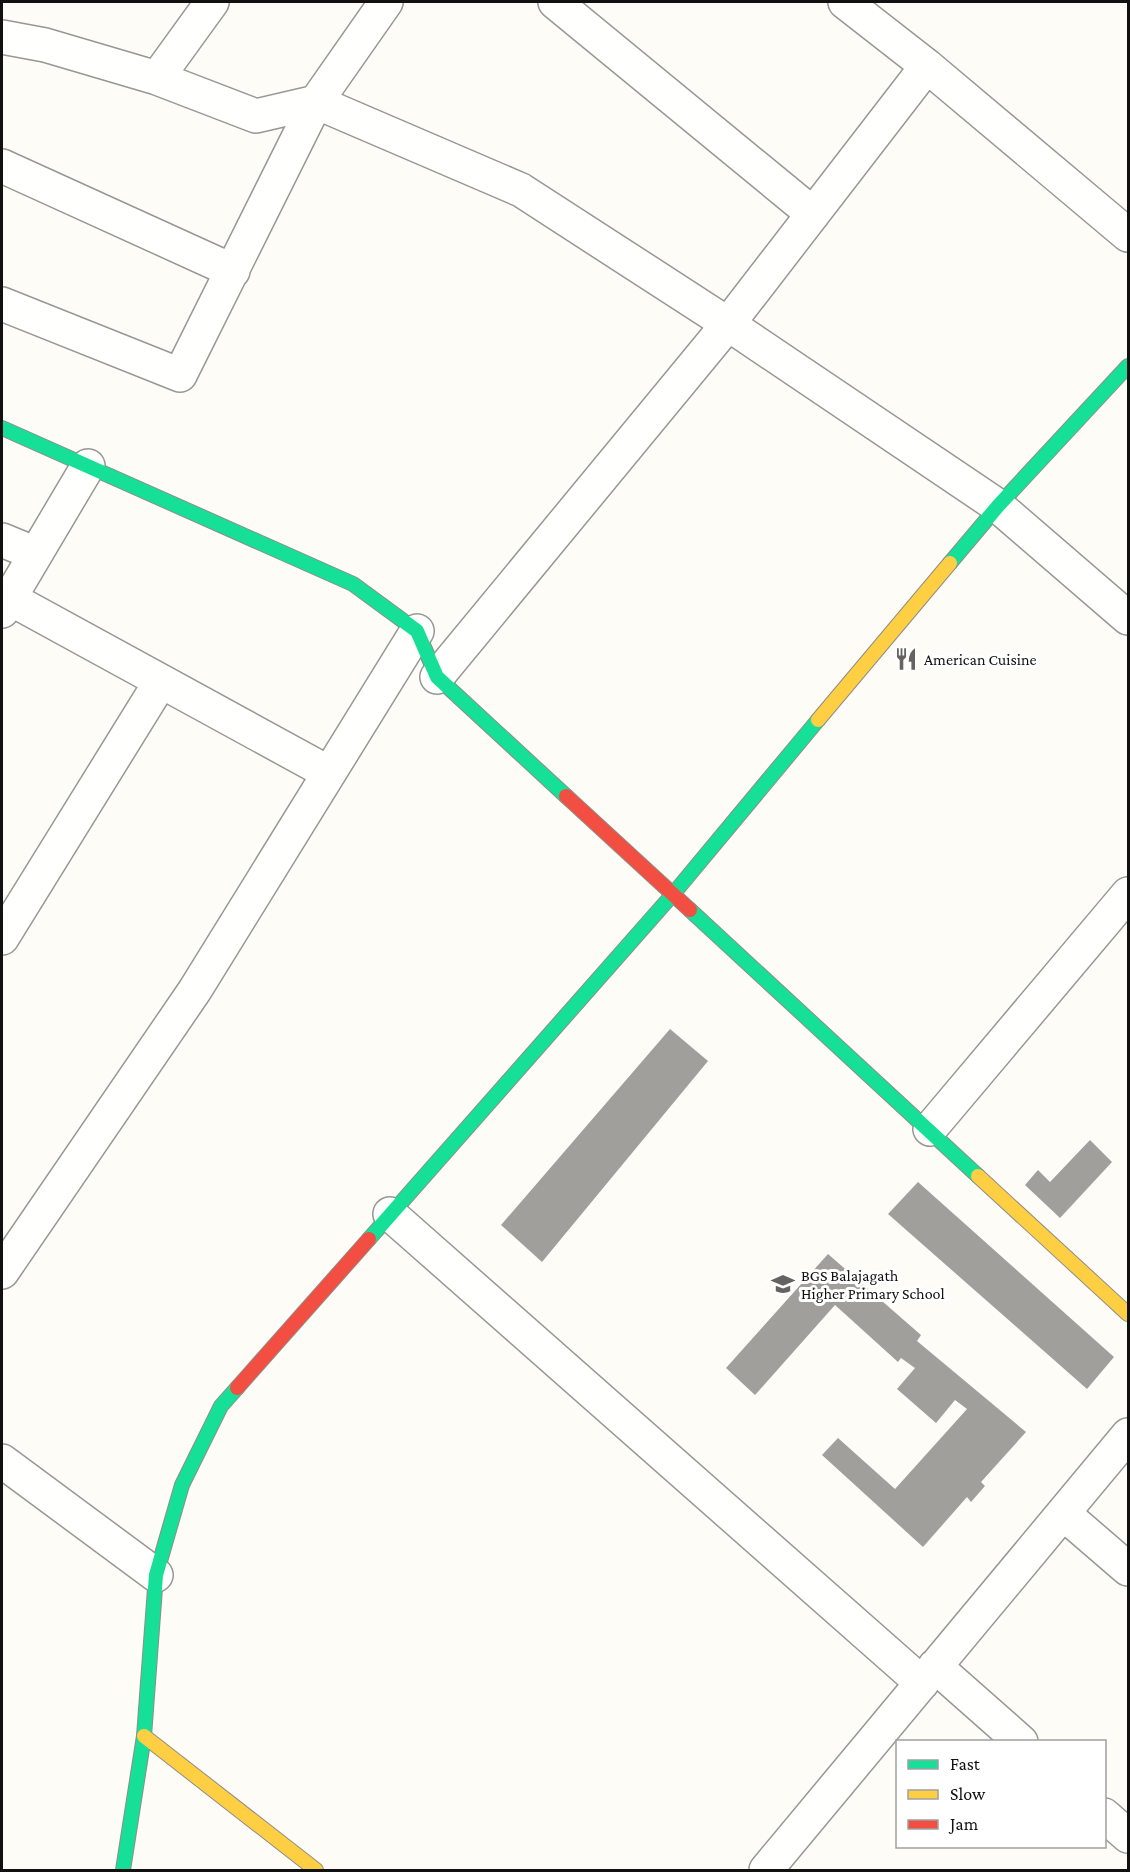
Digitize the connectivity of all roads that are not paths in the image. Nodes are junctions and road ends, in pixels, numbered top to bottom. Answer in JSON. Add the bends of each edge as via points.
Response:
{"nodes":[{"id":1,"x":212,"y":2,"type":"edge"},
{"id":2,"x":386,"y":2,"type":"edge"},
{"id":3,"x":555,"y":2,"type":"edge"},
{"id":4,"x":845,"y":2,"type":"edge"},
{"id":5,"x":2,"y":37,"type":"edge"},
{"id":6,"x":927,"y":66,"type":"junction"},
{"id":7,"x":157,"y":78,"type":"junction"},
{"id":8,"x":316,"y":102,"type":"junction"},
{"id":9,"x":2,"y":165,"type":"edge"},
{"id":10,"x":813,"y":214,"type":"junction"},
{"id":11,"x":1128,"y":235,"type":"edge"},
{"id":12,"x":233,"y":271,"type":"junction"},
{"id":13,"x":2,"y":304,"type":"edge"},
{"id":14,"x":728,"y":324,"type":"junction"},
{"id":15,"x":1128,"y":366,"type":"edge"},
{"id":16,"x":2,"y":428,"type":"edge"},
{"id":17,"x":88,"y":466,"type":"junction"},
{"id":18,"x":998,"y":506,"type":"junction"},
{"id":19,"x":2,"y":540,"type":"edge"},
{"id":20,"x":36,"y":554,"type":"junction"},
{"id":21,"x":5,"y":604,"type":"edge"},
{"id":22,"x":1128,"y":618,"type":"edge"},
{"id":23,"x":417,"y":632,"type":"junction"},
{"id":24,"x":437,"y":677,"type":"junction"},
{"id":25,"x":161,"y":681,"type":"junction"},
{"id":26,"x":329,"y":773,"type":"junction"},
{"id":27,"x":674,"y":894,"type":"junction"},
{"id":28,"x":1128,"y":894,"type":"edge"},
{"id":29,"x":2,"y":938,"type":"edge"},
{"id":30,"x":930,"y":1129,"type":"junction"},
{"id":31,"x":390,"y":1214,"type":"junction"},
{"id":32,"x":2,"y":1272,"type":"edge"},
{"id":33,"x":1128,"y":1314,"type":"edge"},
{"id":34,"x":1128,"y":1435,"type":"edge"},
{"id":35,"x":2,"y":1461,"type":"edge"},
{"id":36,"x":1063,"y":1514,"type":"junction"},
{"id":37,"x":1128,"y":1569,"type":"edge"},
{"id":38,"x":156,"y":1575,"type":"junction"},
{"id":39,"x":929,"y":1675,"type":"junction"},
{"id":40,"x":144,"y":1736,"type":"junction"},
{"id":41,"x":1018,"y":1740,"type":"edge"},
{"id":42,"x":1106,"y":1817,"type":"edge"},
{"id":43,"x":1128,"y":1836,"type":"edge"},
{"id":44,"x":123,"y":1870,"type":"edge"},
{"id":45,"x":316,"y":1870,"type":"edge"},
{"id":46,"x":766,"y":1870,"type":"edge"}],
"edges":[{"from":1,"to":7,"type":"street"},
{"from":2,"to":8,"type":"street"},
{"from":3,"to":10,"type":"street"},
{"from":4,"to":6,"type":"street"},
{"from":5,"to":7,"type":"street","via":[[45,45]]},
{"from":6,"to":10,"type":"street"},
{"from":6,"to":11,"type":"street"},
{"from":7,"to":8,"type":"street","via":[[256,117]]},
{"from":8,"to":12,"type":"street"},
{"from":8,"to":14,"type":"street","via":[[521,190]]},
{"from":9,"to":12,"type":"street"},
{"from":10,"to":14,"type":"street"},
{"from":12,"to":13,"type":"street","via":[[180,375]]},
{"from":14,"to":18,"type":"street"},
{"from":14,"to":24,"type":"street"},
{"from":15,"to":18,"type":"main road"},
{"from":16,"to":17,"type":"main road"},
{"from":17,"to":20,"type":"street"},
{"from":17,"to":23,"type":"main road","via":[[353,584]]},
{"from":18,"to":22,"type":"street"},
{"from":18,"to":27,"type":"main road"},
{"from":19,"to":20,"type":"street"},
{"from":20,"to":21,"type":"street"},
{"from":21,"to":25,"type":"street"},
{"from":23,"to":24,"type":"main road"},
{"from":23,"to":26,"type":"street"},
{"from":24,"to":27,"type":"main road"},
{"from":25,"to":26,"type":"street"},
{"from":25,"to":29,"type":"street"},
{"from":26,"to":32,"type":"street","via":[[195,990]]},
{"from":27,"to":30,"type":"main road"},
{"from":27,"to":31,"type":"main road"},
{"from":28,"to":30,"type":"street"},
{"from":30,"to":33,"type":"main road"},
{"from":31,"to":38,"type":"main road","via":[[221,1406],[182,1485]]},
{"from":31,"to":39,"type":"street"},
{"from":34,"to":36,"type":"street"},
{"from":35,"to":38,"type":"street"},
{"from":36,"to":37,"type":"street"},
{"from":36,"to":39,"type":"street"},
{"from":38,"to":40,"type":"main road"},
{"from":39,"to":41,"type":"street"},
{"from":39,"to":46,"type":"street"},
{"from":40,"to":44,"type":"main road"},
{"from":40,"to":45,"type":"main road"},
{"from":42,"to":43,"type":"street"}]}
